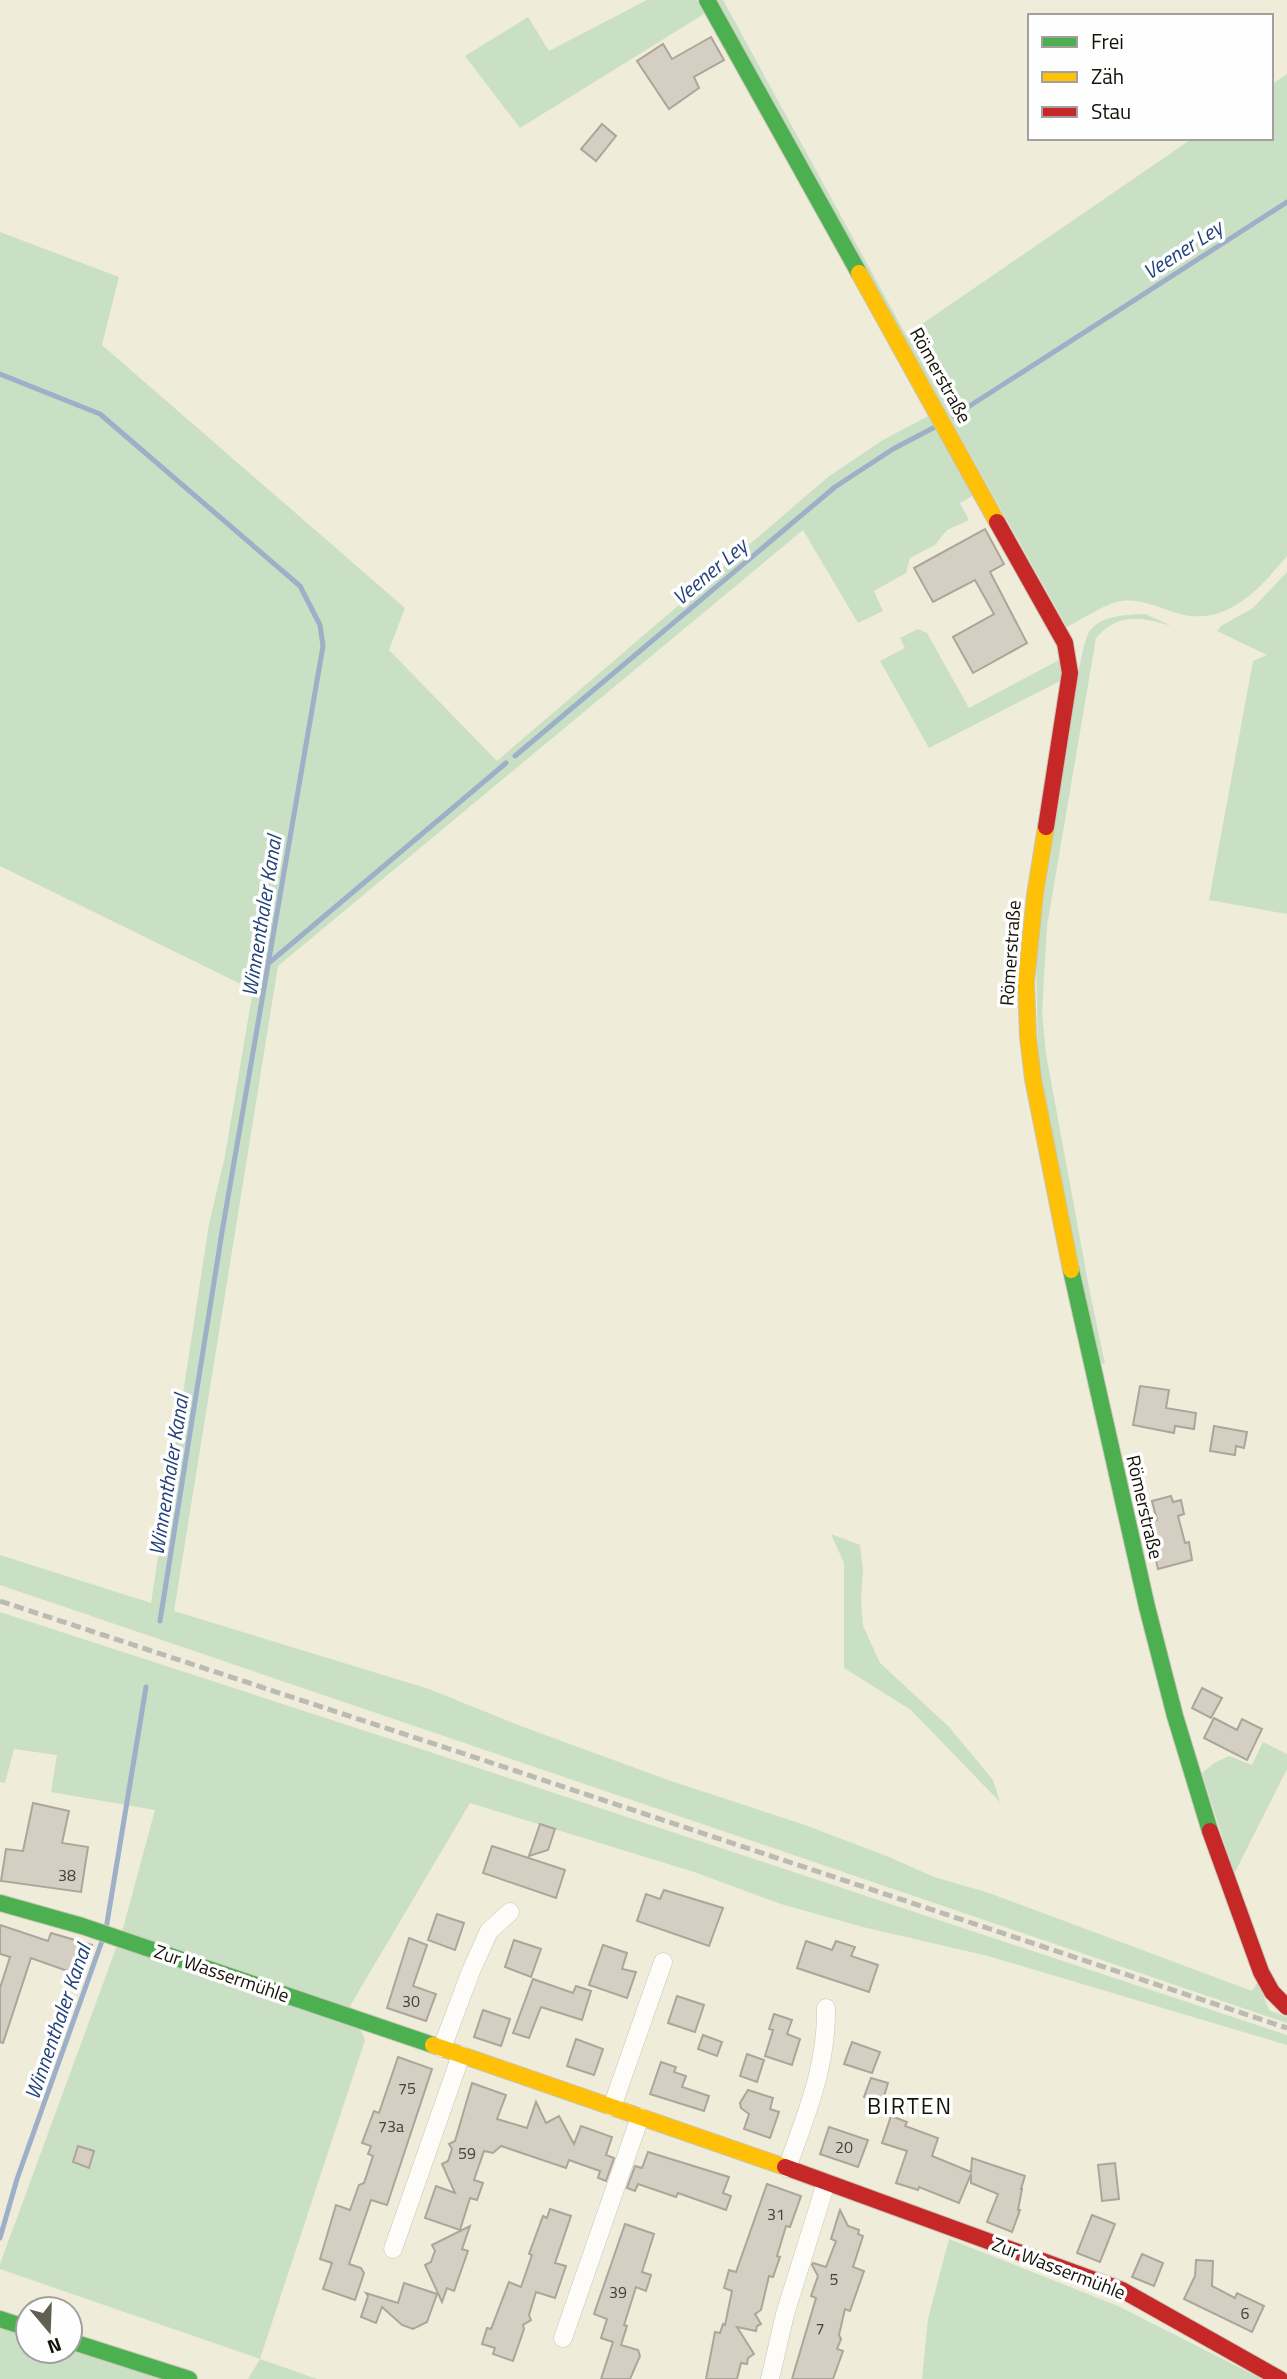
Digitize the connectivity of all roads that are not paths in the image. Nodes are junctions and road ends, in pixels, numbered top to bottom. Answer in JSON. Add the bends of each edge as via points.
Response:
{"nodes":[{"id":1,"x":707,"y":0,"type":"edge"},
{"id":2,"x":0,"y":1903,"type":"edge"},
{"id":3,"x":510,"y":1912,"type":"dead end"},
{"id":4,"x":663,"y":1962,"type":"dead end"},
{"id":5,"x":1287,"y":2007,"type":"edge"},
{"id":6,"x":826,"y":2008,"type":"dead end"},
{"id":7,"x":442,"y":2048,"type":"junction"},
{"id":8,"x":461,"y":2055,"type":"junction"},
{"id":9,"x":612,"y":2107,"type":"junction"},
{"id":10,"x":640,"y":2118,"type":"junction"},
{"id":11,"x":787,"y":2168,"type":"junction"},
{"id":12,"x":826,"y":2183,"type":"junction"},
{"id":13,"x":393,"y":2249,"type":"dead end"},
{"id":14,"x":562,"y":2339,"type":"dead end"},
{"id":15,"x":84,"y":2345,"type":"edge"},
{"id":16,"x":189,"y":2379,"type":"edge"},
{"id":17,"x":770,"y":2379,"type":"edge"},
{"id":18,"x":1280,"y":2379,"type":"edge"}],
"edges":[{"from":1,"to":5,"type":"street","name":"Römerstraße","via":[[1065,643],[1069,688],[1026,982],[1033,1079],[1105,1429],[1189,1772],[1267,1984]]},
{"from":2,"to":7,"type":"street","name":"Zur Wassermühle","via":[[82,1926]]},
{"from":3,"to":7,"type":"street","via":[[489,1931]]},
{"from":4,"to":9,"type":"street"},
{"from":6,"to":11,"type":"street","via":[[827,2038],[815,2089]]},
{"from":7,"to":8,"type":"street","name":"Zur Wassermühle"},
{"from":8,"to":9,"type":"street","name":"Zur Wassermühle"},
{"from":8,"to":13,"type":"street"},
{"from":9,"to":10,"type":"street","name":"Zur Wassermühle"},
{"from":10,"to":11,"type":"street","name":"Zur Wassermühle"},
{"from":10,"to":14,"type":"street"},
{"from":11,"to":12,"type":"street","name":"Zur Wassermühle"},
{"from":12,"to":17,"type":"street"},
{"from":12,"to":18,"type":"street","name":"Zur Wassermühle","via":[[1122,2290]]},
{"from":15,"to":16,"type":"street"}]}
